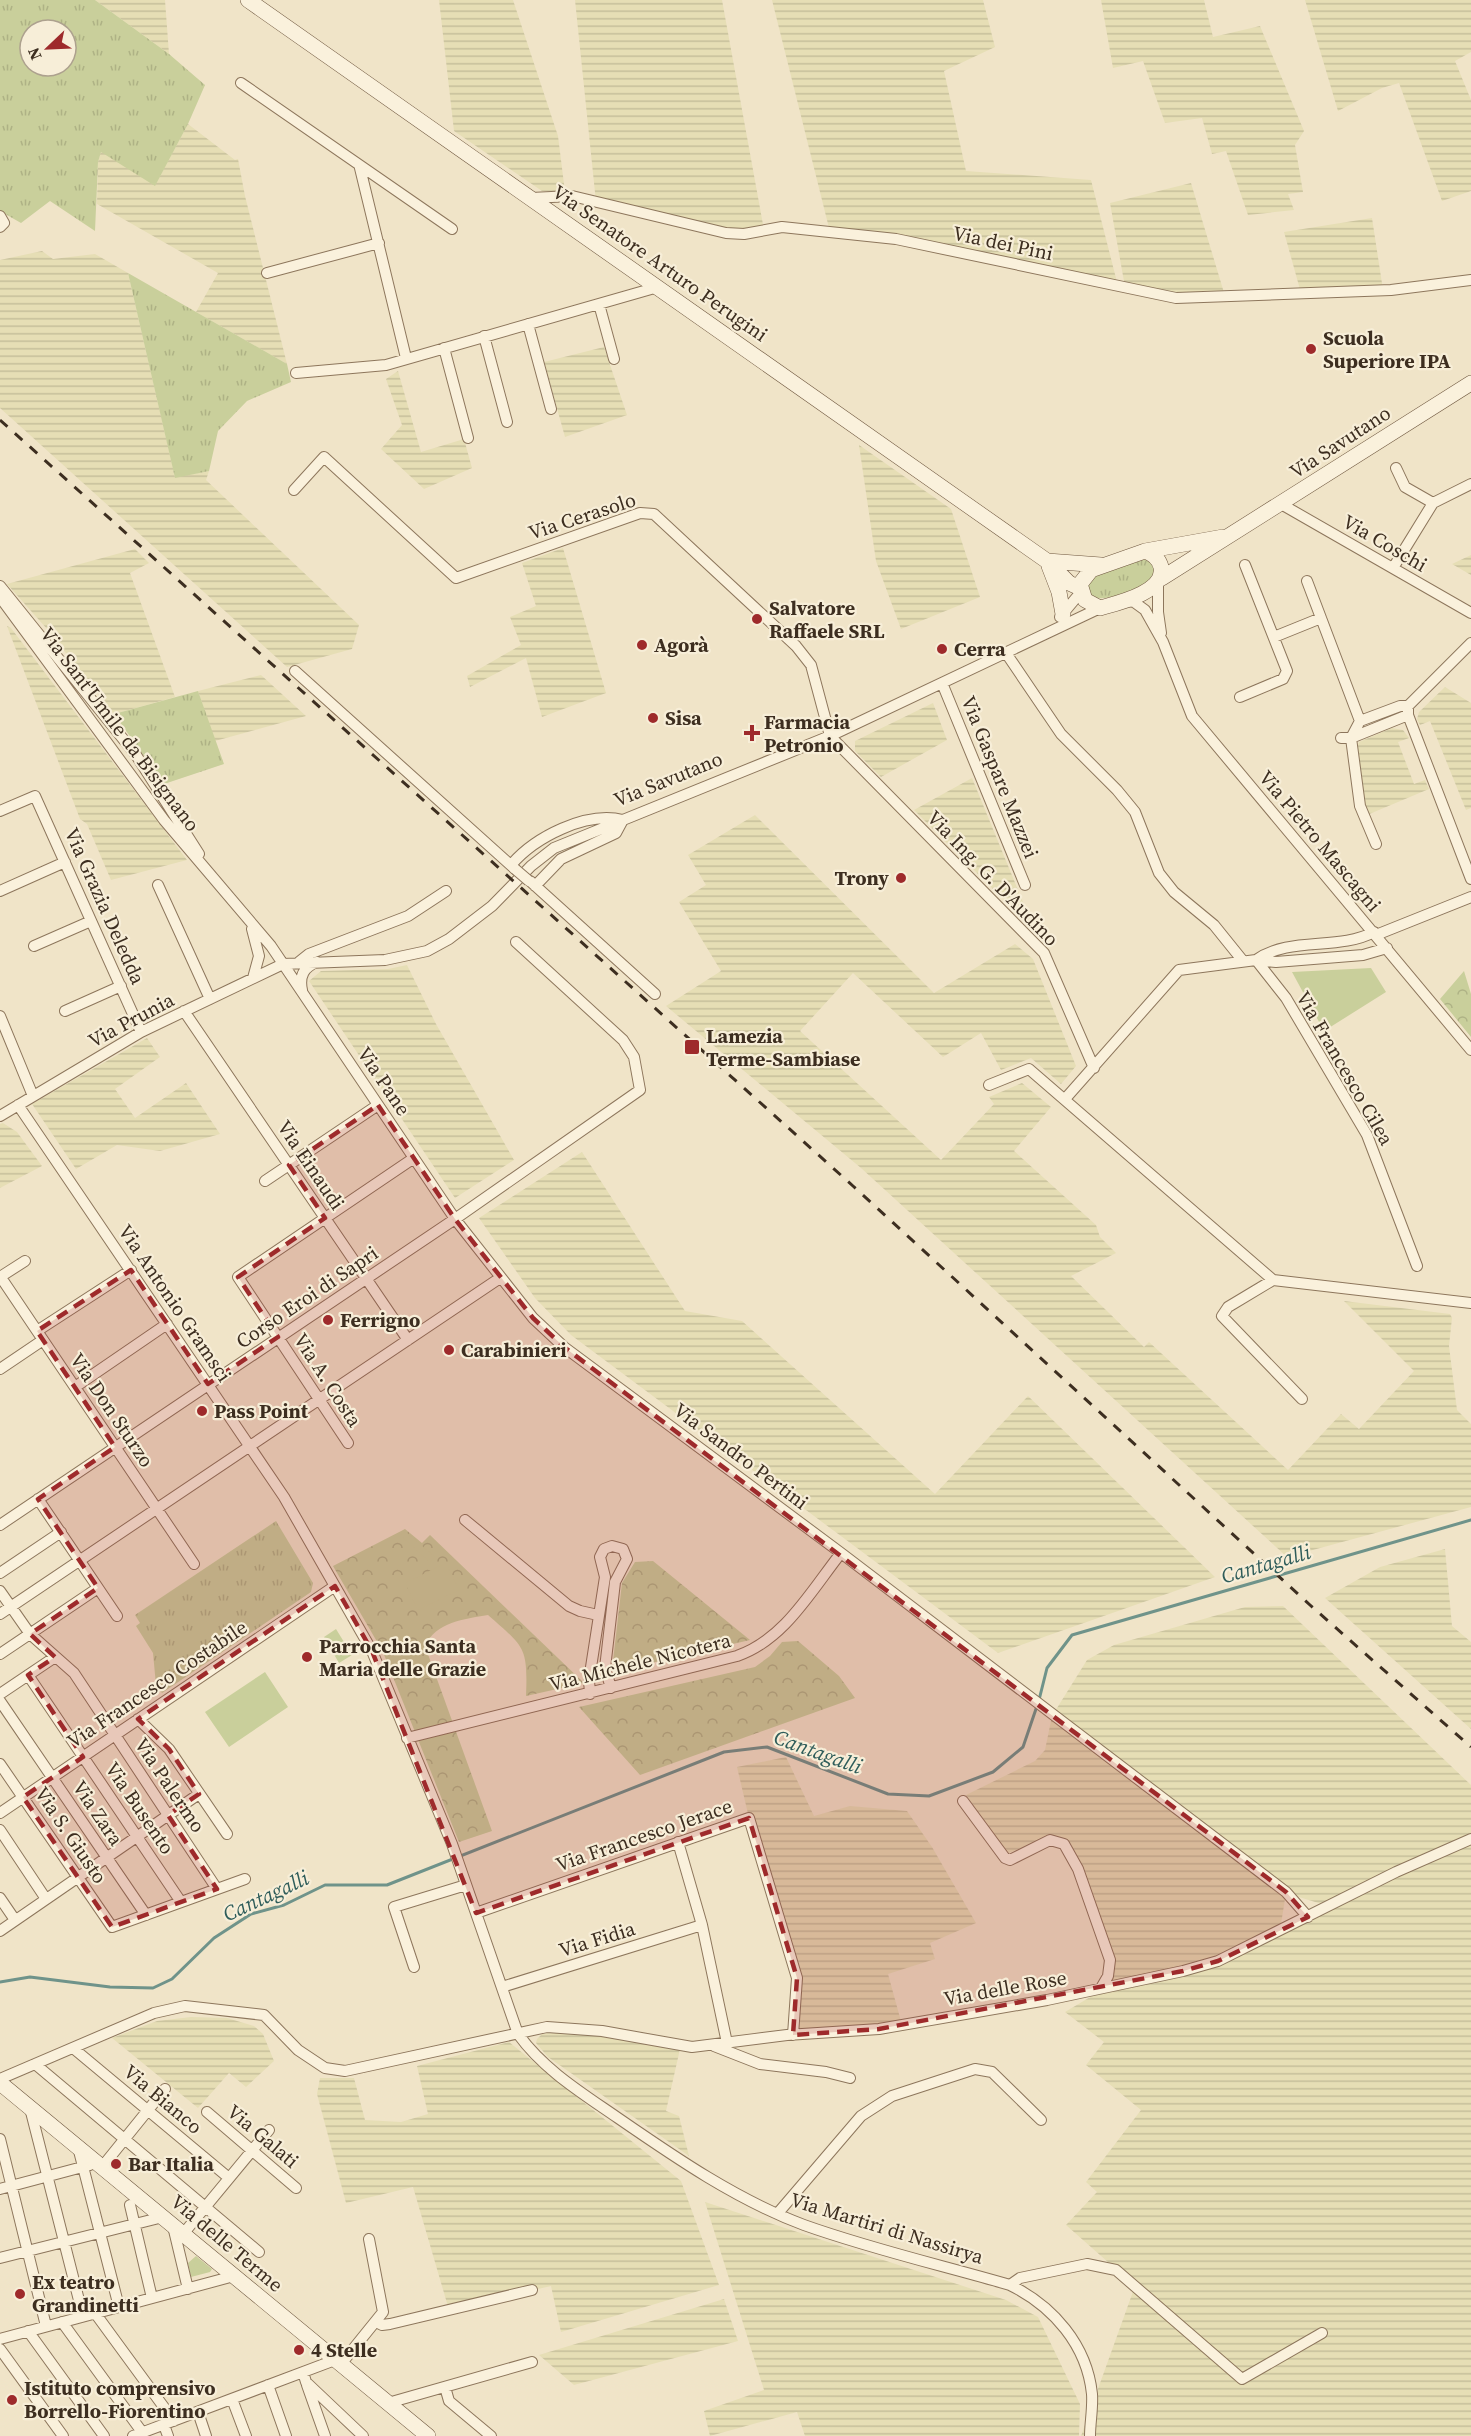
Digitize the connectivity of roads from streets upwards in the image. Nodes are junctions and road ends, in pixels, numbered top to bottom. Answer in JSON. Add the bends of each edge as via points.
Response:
{"nodes":[{"id":1,"x":248,"y":0,"type":"edge"},
{"id":2,"x":242,"y":83,"type":"dead end"},
{"id":3,"x":360,"y":168,"type":"junction"},
{"id":4,"x":531,"y":198,"type":"junction"},
{"id":5,"x":0,"y":216,"type":"edge"},
{"id":6,"x":0,"y":227,"type":"edge"},
{"id":7,"x":452,"y":229,"type":"dead end"},
{"id":8,"x":379,"y":243,"type":"junction"},
{"id":9,"x":267,"y":273,"type":"dead end"},
{"id":10,"x":1471,"y":280,"type":"edge"},
{"id":11,"x":658,"y":287,"type":"junction"},
{"id":12,"x":599,"y":304,"type":"junction"},
{"id":13,"x":528,"y":324,"type":"junction"},
{"id":14,"x":484,"y":336,"type":"junction"},
{"id":15,"x":444,"y":348,"type":"junction"},
{"id":16,"x":406,"y":358,"type":"junction"},
{"id":17,"x":614,"y":360,"type":"dead end"},
{"id":18,"x":296,"y":373,"type":"dead end"},
{"id":19,"x":1471,"y":383,"type":"edge"},
{"id":20,"x":551,"y":409,"type":"dead end"},
{"id":21,"x":507,"y":422,"type":"dead end"},
{"id":22,"x":468,"y":438,"type":"dead end"},
{"id":23,"x":1396,"y":468,"type":"dead end"},
{"id":24,"x":1471,"y":484,"type":"edge"},
{"id":25,"x":294,"y":490,"type":"dead end"},
{"id":26,"x":1433,"y":503,"type":"junction"},
{"id":27,"x":1281,"y":504,"type":"junction"},
{"id":28,"x":1232,"y":535,"type":"junction"},
{"id":29,"x":1145,"y":551,"type":"junction"},
{"id":30,"x":1047,"y":561,"type":"junction"},
{"id":31,"x":1102,"y":565,"type":"junction"},
{"id":32,"x":1245,"y":565,"type":"dead end"},
{"id":33,"x":1393,"y":568,"type":"junction"},
{"id":34,"x":1160,"y":580,"type":"junction"},
{"id":35,"x":1307,"y":581,"type":"dead end"},
{"id":36,"x":0,"y":586,"type":"edge"},
{"id":37,"x":1081,"y":590,"type":"junction"},
{"id":38,"x":0,"y":597,"type":"edge"},
{"id":39,"x":1124,"y":600,"type":"junction"},
{"id":40,"x":1100,"y":608,"type":"junction"},
{"id":41,"x":1063,"y":614,"type":"junction"},
{"id":42,"x":1471,"y":614,"type":"edge"},
{"id":43,"x":1321,"y":618,"type":"junction"},
{"id":44,"x":1042,"y":637,"type":"junction"},
{"id":45,"x":1274,"y":637,"type":"junction"},
{"id":46,"x":1163,"y":642,"type":"junction"},
{"id":47,"x":1471,"y":643,"type":"edge"},
{"id":48,"x":1006,"y":653,"type":"junction"},
{"id":49,"x":295,"y":671,"type":"dead end"},
{"id":50,"x":942,"y":683,"type":"junction"},
{"id":51,"x":1240,"y":697,"type":"dead end"},
{"id":52,"x":1408,"y":711,"type":"junction"},
{"id":53,"x":1360,"y":721,"type":"junction"},
{"id":54,"x":830,"y":736,"type":"junction"},
{"id":55,"x":1346,"y":738,"type":"junction"},
{"id":56,"x":0,"y":811,"type":"edge"},
{"id":57,"x":623,"y":820,"type":"junction"},
{"id":58,"x":1376,"y":844,"type":"dead end"},
{"id":59,"x":65,"y":862,"type":"junction"},
{"id":60,"x":513,"y":867,"type":"junction"},
{"id":61,"x":216,"y":879,"type":"junction"},
{"id":62,"x":1471,"y":879,"type":"edge"},
{"id":63,"x":532,"y":883,"type":"junction"},
{"id":64,"x":158,"y":885,"type":"dead end"},
{"id":65,"x":1025,"y":885,"type":"dead end"},
{"id":66,"x":0,"y":891,"type":"edge"},
{"id":67,"x":446,"y":891,"type":"dead end"},
{"id":68,"x":1471,"y":897,"type":"edge"},
{"id":69,"x":248,"y":920,"type":"junction"},
{"id":70,"x":91,"y":921,"type":"junction"},
{"id":71,"x":1375,"y":933,"type":"junction"},
{"id":72,"x":516,"y":942,"type":"dead end"},
{"id":73,"x":34,"y":946,"type":"dead end"},
{"id":74,"x":1387,"y":948,"type":"junction"},
{"id":75,"x":1256,"y":960,"type":"junction"},
{"id":76,"x":1244,"y":961,"type":"junction"},
{"id":77,"x":299,"y":962,"type":"junction"},
{"id":78,"x":321,"y":962,"type":"junction"},
{"id":79,"x":283,"y":964,"type":"junction"},
{"id":80,"x":253,"y":978,"type":"junction"},
{"id":81,"x":121,"y":986,"type":"junction"},
{"id":82,"x":655,"y":994,"type":"dead end"},
{"id":83,"x":305,"y":995,"type":"junction"},
{"id":84,"x":210,"y":999,"type":"junction"},
{"id":85,"x":65,"y":1011,"type":"dead end"},
{"id":86,"x":184,"y":1011,"type":"junction"},
{"id":87,"x":0,"y":1016,"type":"edge"},
{"id":88,"x":141,"y":1032,"type":"junction"},
{"id":89,"x":1471,"y":1050,"type":"edge"},
{"id":90,"x":1094,"y":1068,"type":"junction"},
{"id":91,"x":989,"y":1085,"type":"dead end"},
{"id":92,"x":33,"y":1096,"type":"junction"},
{"id":93,"x":1065,"y":1099,"type":"junction"},
{"id":94,"x":18,"y":1105,"type":"junction"},
{"id":95,"x":378,"y":1105,"type":"junction"},
{"id":96,"x":0,"y":1116,"type":"edge"},
{"id":97,"x":414,"y":1158,"type":"junction"},
{"id":98,"x":289,"y":1165,"type":"junction"},
{"id":99,"x":265,"y":1181,"type":"dead end"},
{"id":100,"x":325,"y":1218,"type":"junction"},
{"id":101,"x":455,"y":1219,"type":"junction"},
{"id":102,"x":25,"y":1261,"type":"dead end"},
{"id":103,"x":1417,"y":1266,"type":"dead end"},
{"id":104,"x":131,"y":1270,"type":"junction"},
{"id":105,"x":0,"y":1277,"type":"edge"},
{"id":106,"x":500,"y":1278,"type":"junction"},
{"id":107,"x":366,"y":1279,"type":"junction"},
{"id":108,"x":1273,"y":1280,"type":"junction"},
{"id":109,"x":1471,"y":1303,"type":"edge"},
{"id":110,"x":167,"y":1324,"type":"junction"},
{"id":111,"x":40,"y":1336,"type":"junction"},
{"id":112,"x":278,"y":1337,"type":"junction"},
{"id":113,"x":408,"y":1340,"type":"junction"},
{"id":114,"x":0,"y":1369,"type":"edge"},
{"id":115,"x":208,"y":1384,"type":"junction"},
{"id":116,"x":75,"y":1387,"type":"junction"},
{"id":117,"x":319,"y":1399,"type":"junction"},
{"id":118,"x":1302,"y":1399,"type":"dead end"},
{"id":119,"x":348,"y":1443,"type":"dead end"},
{"id":120,"x":250,"y":1446,"type":"junction"},
{"id":121,"x":115,"y":1447,"type":"junction"},
{"id":122,"x":38,"y":1499,"type":"junction"},
{"id":123,"x":157,"y":1509,"type":"junction"},
{"id":124,"x":465,"y":1520,"type":"dead end"},
{"id":125,"x":0,"y":1525,"type":"edge"},
{"id":126,"x":61,"y":1532,"type":"junction"},
{"id":127,"x":841,"y":1553,"type":"junction"},
{"id":128,"x":79,"y":1560,"type":"junction"},
{"id":129,"x":194,"y":1564,"type":"dead end"},
{"id":130,"x":0,"y":1573,"type":"edge"},
{"id":131,"x":335,"y":1586,"type":"junction"},
{"id":132,"x":98,"y":1588,"type":"junction"},
{"id":133,"x":0,"y":1591,"type":"edge"},
{"id":134,"x":11,"y":1606,"type":"junction"},
{"id":135,"x":0,"y":1614,"type":"edge"},
{"id":136,"x":598,"y":1615,"type":"junction"},
{"id":137,"x":117,"y":1616,"type":"dead end"},
{"id":138,"x":30,"y":1634,"type":"junction"},
{"id":139,"x":0,"y":1654,"type":"edge"},
{"id":140,"x":55,"y":1657,"type":"junction"},
{"id":141,"x":28,"y":1675,"type":"junction"},
{"id":142,"x":611,"y":1688,"type":"junction"},
{"id":143,"x":0,"y":1694,"type":"edge"},
{"id":144,"x":590,"y":1694,"type":"junction"},
{"id":145,"x":0,"y":1701,"type":"edge"},
{"id":146,"x":138,"y":1719,"type":"junction"},
{"id":147,"x":115,"y":1735,"type":"junction"},
{"id":148,"x":407,"y":1738,"type":"junction"},
{"id":149,"x":83,"y":1756,"type":"junction"},
{"id":150,"x":0,"y":1764,"type":"edge"},
{"id":151,"x":52,"y":1777,"type":"junction"},
{"id":152,"x":200,"y":1794,"type":"junction"},
{"id":153,"x":23,"y":1797,"type":"junction"},
{"id":154,"x":963,"y":1801,"type":"dead end"},
{"id":155,"x":0,"y":1813,"type":"edge"},
{"id":156,"x":168,"y":1815,"type":"junction"},
{"id":157,"x":0,"y":1830,"type":"edge"},
{"id":158,"x":227,"y":1834,"type":"dead end"},
{"id":159,"x":137,"y":1837,"type":"junction"},
{"id":160,"x":1471,"y":1839,"type":"edge"},
{"id":161,"x":678,"y":1842,"type":"junction"},
{"id":162,"x":452,"y":1844,"type":"joint"},
{"id":163,"x":107,"y":1858,"type":"junction"},
{"id":164,"x":78,"y":1878,"type":"junction"},
{"id":165,"x":245,"y":1879,"type":"dead end"},
{"id":166,"x":466,"y":1886,"type":"junction"},
{"id":167,"x":218,"y":1889,"type":"junction"},
{"id":168,"x":0,"y":1898,"type":"edge"},
{"id":169,"x":46,"y":1899,"type":"junction"},
{"id":170,"x":181,"y":1902,"type":"junction"},
{"id":171,"x":476,"y":1913,"type":"junction"},
{"id":172,"x":146,"y":1915,"type":"junction"},
{"id":173,"x":1308,"y":1917,"type":"junction"},
{"id":174,"x":15,"y":1920,"type":"junction"},
{"id":175,"x":702,"y":1925,"type":"junction"},
{"id":176,"x":0,"y":1931,"type":"edge"},
{"id":177,"x":414,"y":1967,"type":"dead end"},
{"id":178,"x":502,"y":1987,"type":"junction"},
{"id":179,"x":1101,"y":1988,"type":"junction"},
{"id":180,"x":518,"y":2034,"type":"junction"},
{"id":181,"x":793,"y":2035,"type":"junction"},
{"id":182,"x":727,"y":2043,"type":"junction"},
{"id":183,"x":711,"y":2045,"type":"junction"},
{"id":184,"x":73,"y":2048,"type":"junction"},
{"id":185,"x":35,"y":2064,"type":"junction"},
{"id":186,"x":850,"y":2078,"type":"dead end"},
{"id":187,"x":0,"y":2079,"type":"edge"},
{"id":188,"x":0,"y":2083,"type":"edge"},
{"id":189,"x":165,"y":2089,"type":"dead end"},
{"id":190,"x":30,"y":2108,"type":"junction"},
{"id":191,"x":148,"y":2110,"type":"junction"},
{"id":192,"x":207,"y":2112,"type":"dead end"},
{"id":193,"x":1041,"y":2120,"type":"dead end"},
{"id":194,"x":269,"y":2130,"type":"dead end"},
{"id":195,"x":0,"y":2139,"type":"edge"},
{"id":196,"x":125,"y":2139,"type":"junction"},
{"id":197,"x":252,"y":2150,"type":"junction"},
{"id":198,"x":94,"y":2166,"type":"junction"},
{"id":199,"x":47,"y":2176,"type":"junction"},
{"id":200,"x":230,"y":2178,"type":"junction"},
{"id":201,"x":11,"y":2186,"type":"junction"},
{"id":202,"x":296,"y":2188,"type":"dead end"},
{"id":203,"x":0,"y":2189,"type":"edge"},
{"id":204,"x":130,"y":2205,"type":"dead end"},
{"id":205,"x":206,"y":2206,"type":"junction"},
{"id":206,"x":778,"y":2213,"type":"junction"},
{"id":207,"x":134,"y":2224,"type":"junction"},
{"id":208,"x":173,"y":2226,"type":"junction"},
{"id":209,"x":100,"y":2233,"type":"junction"},
{"id":210,"x":369,"y":2240,"type":"dead end"},
{"id":211,"x":64,"y":2242,"type":"junction"},
{"id":212,"x":27,"y":2251,"type":"junction"},
{"id":213,"x":259,"y":2252,"type":"dead end"},
{"id":214,"x":0,"y":2258,"type":"edge"},
{"id":215,"x":234,"y":2276,"type":"junction"},
{"id":216,"x":1010,"y":2284,"type":"junction"},
{"id":217,"x":188,"y":2289,"type":"junction"},
{"id":218,"x":532,"y":2290,"type":"dead end"},
{"id":219,"x":152,"y":2298,"type":"junction"},
{"id":220,"x":119,"y":2307,"type":"junction"},
{"id":221,"x":95,"y":2313,"type":"junction"},
{"id":222,"x":83,"y":2316,"type":"junction"},
{"id":223,"x":62,"y":2322,"type":"junction"},
{"id":224,"x":376,"y":2322,"type":"junction"},
{"id":225,"x":46,"y":2326,"type":"junction"},
{"id":226,"x":28,"y":2331,"type":"junction"},
{"id":227,"x":1322,"y":2333,"type":"dead end"},
{"id":228,"x":0,"y":2338,"type":"edge"},
{"id":229,"x":0,"y":2349,"type":"edge"},
{"id":230,"x":532,"y":2361,"type":"dead end"},
{"id":231,"x":338,"y":2362,"type":"junction"},
{"id":232,"x":304,"y":2377,"type":"junction"},
{"id":233,"x":268,"y":2385,"type":"junction"},
{"id":234,"x":445,"y":2387,"type":"junction"},
{"id":235,"x":232,"y":2398,"type":"junction"},
{"id":236,"x":388,"y":2403,"type":"junction"},
{"id":237,"x":198,"y":2412,"type":"junction"},
{"id":238,"x":169,"y":2423,"type":"junction"},
{"id":239,"x":56,"y":2431,"type":"edge"},
{"id":240,"x":138,"y":2434,"type":"edge"},
{"id":241,"x":63,"y":2436,"type":"edge"},
{"id":242,"x":104,"y":2436,"type":"edge"},
{"id":243,"x":168,"y":2436,"type":"edge"},
{"id":244,"x":206,"y":2436,"type":"edge"},
{"id":245,"x":246,"y":2436,"type":"edge"},
{"id":246,"x":286,"y":2436,"type":"edge"},
{"id":247,"x":325,"y":2436,"type":"edge"},
{"id":248,"x":363,"y":2436,"type":"edge"},
{"id":249,"x":428,"y":2436,"type":"edge"},
{"id":250,"x":491,"y":2436,"type":"edge"},
{"id":251,"x":1089,"y":2436,"type":"edge"}],
"edges":[{"from":1,"to":4,"type":"street","name":"Via Senatore Arturo Perugini"},
{"from":2,"to":3,"type":"street"},
{"from":3,"to":7,"type":"street"},
{"from":3,"to":8,"type":"street"},
{"from":4,"to":10,"type":"street","name":"Via dei Pini","via":[[572,196],[726,233],[782,227],[896,239],[1176,298],[1391,290]]},
{"from":4,"to":11,"type":"street","name":"Via Senatore Arturo Perugini"},
{"from":5,"to":6,"type":"street","via":[[4,224]]},
{"from":8,"to":9,"type":"street"},
{"from":8,"to":16,"type":"street"},
{"from":11,"to":12,"type":"street"},
{"from":11,"to":30,"type":"street","name":"Via Senatore Arturo Perugini"},
{"from":12,"to":13,"type":"street"},
{"from":12,"to":17,"type":"street"},
{"from":13,"to":14,"type":"street"},
{"from":13,"to":20,"type":"street"},
{"from":14,"to":15,"type":"street"},
{"from":14,"to":21,"type":"street"},
{"from":15,"to":16,"type":"street"},
{"from":15,"to":22,"type":"street"},
{"from":16,"to":18,"type":"street","via":[[386,365]]},
{"from":19,"to":27,"type":"street","name":"Via Savutano"},
{"from":23,"to":26,"type":"street","via":[[1405,487]]},
{"from":24,"to":26,"type":"street"},
{"from":25,"to":54,"type":"street","name":"Via Cerasolo","via":[[324,457],[456,578],[640,513],[654,514],[811,664]]},
{"from":26,"to":33,"type":"street"},
{"from":27,"to":28,"type":"street","name":"Via Savutano"},
{"from":27,"to":33,"type":"street","name":"Via Coschi"},
{"from":28,"to":29,"type":"street"},
{"from":28,"to":34,"type":"street","name":"Via Savutano"},
{"from":29,"to":31,"type":"street"},
{"from":29,"to":34,"type":"street","via":[[1155,555],[1161,564]]},
{"from":30,"to":31,"type":"street"},
{"from":30,"to":37,"type":"street","name":"Via Senatore Arturo Perugini"},
{"from":30,"to":41,"type":"street"},
{"from":31,"to":37,"type":"street","via":[[1083,577]]},
{"from":32,"to":45,"type":"street"},
{"from":33,"to":42,"type":"street","name":"Via Coschi"},
{"from":34,"to":39,"type":"street","name":"Via Savutano"},
{"from":34,"to":46,"type":"street","via":[[1158,612]]},
{"from":35,"to":43,"type":"street"},
{"from":36,"to":61,"type":"street","name":"Via Sant'Umile da Bisignano","via":[[136,755]]},
{"from":37,"to":40,"type":"street","name":"Via Senatore Arturo Perugini","via":[[1084,600]]},
{"from":37,"to":41,"type":"street"},
{"from":38,"to":61,"type":"street","name":"Via Sant'Umile da Bisignano","via":[[164,820]]},
{"from":39,"to":40,"type":"street","name":"Via Savutano"},
{"from":39,"to":46,"type":"street","via":[[1145,610]]},
{"from":40,"to":44,"type":"street","name":"Via Savutano"},
{"from":41,"to":44,"type":"street"},
{"from":43,"to":45,"type":"street"},
{"from":43,"to":53,"type":"street"},
{"from":44,"to":48,"type":"street","name":"Via Savutano"},
{"from":45,"to":51,"type":"street","via":[[1287,676]]},
{"from":46,"to":71,"type":"street","name":"Via Pietro Mascagni","via":[[1192,716]]},
{"from":47,"to":52,"type":"street"},
{"from":48,"to":50,"type":"street","name":"Via Savutano"},
{"from":48,"to":76,"type":"street","via":[[1061,734],[1135,812],[1159,873],[1174,892],[1214,925]]},
{"from":49,"to":60,"type":"street"},
{"from":50,"to":54,"type":"street","name":"Via Savutano"},
{"from":50,"to":65,"type":"street","name":"Via Gaspare Mazzei"},
{"from":52,"to":53,"type":"street","via":[[1400,706]]},
{"from":52,"to":55,"type":"street"},
{"from":52,"to":62,"type":"street"},
{"from":53,"to":55,"type":"street"},
{"from":54,"to":57,"type":"street","name":"Via Savutano"},
{"from":54,"to":90,"type":"street","name":"Via Ing. G. D'Audino","via":[[1044,953]]},
{"from":55,"to":58,"type":"street","via":[[1360,806]]},
{"from":56,"to":59,"type":"street","name":"Via Grazia Deledda","via":[[35,796]]},
{"from":57,"to":60,"type":"street","via":[[588,820],[537,843]]},
{"from":57,"to":63,"type":"street","via":[[616,833],[561,859]]},
{"from":57,"to":78,"type":"street","name":"Via Savutano","via":[[554,848],[492,906],[427,951],[385,960]]},
{"from":59,"to":66,"type":"street"},
{"from":59,"to":70,"type":"street","name":"Via Grazia Deledda"},
{"from":60,"to":63,"type":"street","bridge":true},
{"from":61,"to":69,"type":"street","name":"Via Sant'Umile da Bisignano"},
{"from":63,"to":82,"type":"street"},
{"from":64,"to":84,"type":"street"},
{"from":67,"to":77,"type":"street","via":[[408,916],[309,954]]},
{"from":68,"to":71,"type":"street"},
{"from":69,"to":79,"type":"street","name":"Via Sant'Umile da Bisignano"},
{"from":69,"to":80,"type":"street","via":[[258,945],[258,966]]},
{"from":70,"to":73,"type":"street"},
{"from":70,"to":81,"type":"street","name":"Via Grazia Deledda"},
{"from":71,"to":74,"type":"street","name":"Via Pietro Mascagni"},
{"from":71,"to":75,"type":"street","via":[[1359,939],[1270,950]]},
{"from":72,"to":101,"type":"street","name":"Corso Eroi di Sapri","via":[[622,1040],[634,1057],[640,1090]]},
{"from":74,"to":75,"type":"street","via":[[1363,955]]},
{"from":74,"to":89,"type":"street","name":"Via Pietro Mascagni"},
{"from":75,"to":76,"type":"street"},
{"from":75,"to":103,"type":"street","name":"Via Francesco Cilea","via":[[1286,998],[1367,1135]]},
{"from":76,"to":90,"type":"street","via":[[1179,970]]},
{"from":77,"to":78,"type":"street","name":"Via Savutano"},
{"from":77,"to":79,"type":"street","name":"Via Prunia"},
{"from":78,"to":83,"type":"street","via":[[307,967],[301,976]]},
{"from":79,"to":80,"type":"street","name":"Via Prunia"},
{"from":79,"to":83,"type":"street","name":"Via Pane"},
{"from":80,"to":84,"type":"street","name":"Via Prunia"},
{"from":81,"to":85,"type":"street"},
{"from":81,"to":88,"type":"street","name":"Via Grazia Deledda"},
{"from":83,"to":95,"type":"street","name":"Via Pane"},
{"from":84,"to":86,"type":"street","name":"Via Prunia"},
{"from":86,"to":88,"type":"street","name":"Via Prunia"},
{"from":86,"to":98,"type":"street","name":"Via Einaudi"},
{"from":87,"to":92,"type":"street"},
{"from":88,"to":92,"type":"street","name":"Via Prunia"},
{"from":90,"to":93,"type":"street"},
{"from":91,"to":93,"type":"street","via":[[1029,1069]]},
{"from":92,"to":94,"type":"street","name":"Via Prunia"},
{"from":93,"to":108,"type":"street"},
{"from":94,"to":96,"type":"street","name":"Via Prunia"},
{"from":94,"to":104,"type":"street","name":"Via Antonio Gramsci"},
{"from":95,"to":97,"type":"street","name":"Via Pane"},
{"from":95,"to":98,"type":"street"},
{"from":97,"to":100,"type":"street"},
{"from":97,"to":101,"type":"street","name":"Via Pane"},
{"from":98,"to":99,"type":"street"},
{"from":98,"to":100,"type":"street","name":"Via Einaudi"},
{"from":100,"to":107,"type":"street","name":"Via Einaudi"},
{"from":100,"to":112,"type":"street","name":"Via A. Costa","via":[[238,1277]]},
{"from":101,"to":106,"type":"street","name":"Via Sandro Pertini"},
{"from":101,"to":107,"type":"street","name":"Corso Eroi di Sapri"},
{"from":102,"to":105,"type":"street"},
{"from":104,"to":110,"type":"street","name":"Via Antonio Gramsci"},
{"from":104,"to":111,"type":"street"},
{"from":105,"to":111,"type":"street","name":"Via Don Sturzo"},
{"from":106,"to":113,"type":"street"},
{"from":106,"to":127,"type":"street","name":"Via Sandro Pertini","via":[[533,1318],[564,1347]]},
{"from":107,"to":112,"type":"street","name":"Corso Eroi di Sapri"},
{"from":107,"to":113,"type":"street","name":"Via Einaudi"},
{"from":108,"to":109,"type":"street"},
{"from":108,"to":118,"type":"street","via":[[1227,1307],[1222,1317]]},
{"from":110,"to":115,"type":"street","name":"Via Antonio Gramsci"},
{"from":110,"to":116,"type":"street"},
{"from":111,"to":114,"type":"street"},
{"from":111,"to":116,"type":"street","name":"Via Don Sturzo"},
{"from":112,"to":115,"type":"street","name":"Corso Eroi di Sapri"},
{"from":112,"to":117,"type":"street","name":"Via A. Costa"},
{"from":113,"to":117,"type":"street"},
{"from":115,"to":120,"type":"street","name":"Via Antonio Gramsci"},
{"from":115,"to":121,"type":"street","name":"Corso Eroi di Sapri"},
{"from":116,"to":121,"type":"street","name":"Via Don Sturzo"},
{"from":117,"to":119,"type":"street","name":"Via A. Costa"},
{"from":117,"to":120,"type":"street"},
{"from":120,"to":123,"type":"street"},
{"from":120,"to":131,"type":"street","name":"Via Antonio Gramsci"},
{"from":121,"to":122,"type":"street","name":"Corso Eroi di Sapri"},
{"from":121,"to":123,"type":"street","name":"Via Don Sturzo"},
{"from":122,"to":125,"type":"street","name":"Corso Eroi di Sapri"},
{"from":122,"to":126,"type":"street"},
{"from":123,"to":128,"type":"street"},
{"from":123,"to":129,"type":"street","name":"Via Don Sturzo"},
{"from":124,"to":136,"type":"street","via":[[569,1606]]},
{"from":126,"to":128,"type":"street"},
{"from":126,"to":130,"type":"street"},
{"from":127,"to":142,"type":"street","name":"Via Michele Nicotera","via":[[780,1630],[758,1648]]},
{"from":127,"to":173,"type":"street","name":"Via Sandro Pertini","via":[[1286,1892]]},
{"from":128,"to":132,"type":"street"},
{"from":128,"to":134,"type":"street"},
{"from":131,"to":146,"type":"street","name":"Via Francesco Costabile"},
{"from":131,"to":148,"type":"street","name":"Via Antonio Gramsci","via":[[372,1651]]},
{"from":132,"to":137,"type":"street"},
{"from":132,"to":138,"type":"street"},
{"from":133,"to":134,"type":"street","name":"Via Palermo"},
{"from":134,"to":135,"type":"street"},
{"from":134,"to":138,"type":"street","name":"Via Palermo"},
{"from":136,"to":142,"type":"street","via":[[605,1577],[601,1553],[606,1547],[618,1546],[627,1559],[615,1582],[605,1668]]},
{"from":136,"to":144,"type":"street"},
{"from":138,"to":139,"type":"street"},
{"from":138,"to":140,"type":"street","name":"Via Palermo"},
{"from":140,"to":141,"type":"street"},
{"from":140,"to":147,"type":"street","name":"Via Palermo","via":[[74,1673]]},
{"from":141,"to":143,"type":"street"},
{"from":141,"to":149,"type":"street","name":"Via Busento"},
{"from":142,"to":144,"type":"street","name":"Via Michele Nicotera"},
{"from":144,"to":148,"type":"street","name":"Via Michele Nicotera"},
{"from":145,"to":151,"type":"street","name":"Via Zara"},
{"from":146,"to":147,"type":"street","name":"Via Francesco Costabile"},
{"from":146,"to":152,"type":"street","via":[[169,1749]]},
{"from":147,"to":149,"type":"street","name":"Via Francesco Costabile"},
{"from":147,"to":156,"type":"street","name":"Via Palermo"},
{"from":148,"to":162,"type":"street","name":"Via Antonio Gramsci"},
{"from":149,"to":151,"type":"street","name":"Via Francesco Costabile"},
{"from":149,"to":159,"type":"street","name":"Via Busento"},
{"from":150,"to":153,"type":"street","name":"Via S. Giusto"},
{"from":151,"to":153,"type":"street","name":"Via Francesco Costabile"},
{"from":151,"to":163,"type":"street","name":"Via Zara"},
{"from":152,"to":156,"type":"street"},
{"from":152,"to":158,"type":"street"},
{"from":153,"to":155,"type":"street","name":"Via Francesco Costabile"},
{"from":153,"to":164,"type":"street","name":"Via S. Giusto"},
{"from":154,"to":179,"type":"street","via":[[1005,1858],[1010,1860],[1050,1840],[1064,1844],[1078,1869],[1110,1960]]},
{"from":156,"to":159,"type":"street"},
{"from":156,"to":167,"type":"street","name":"Via Palermo"},
{"from":157,"to":169,"type":"street"},
{"from":159,"to":163,"type":"street"},
{"from":159,"to":170,"type":"street","name":"Via Busento"},
{"from":160,"to":173,"type":"street","name":"Via delle Rose"},
{"from":161,"to":171,"type":"street","name":"Via Francesco Jerace"},
{"from":161,"to":175,"type":"street"},
{"from":161,"to":181,"type":"street","name":"Via Francesco Jerace","via":[[748,1818],[797,1978]]},
{"from":162,"to":166,"type":"street","name":"Via Martiri di Nassirya"},
{"from":163,"to":164,"type":"street"},
{"from":163,"to":172,"type":"street","name":"Via Zara"},
{"from":164,"to":169,"type":"street"},
{"from":164,"to":172,"type":"street","name":"Via S. Giusto","via":[[111,1927]]},
{"from":165,"to":167,"type":"street"},
{"from":166,"to":171,"type":"street","name":"Via Martiri di Nassirya"},
{"from":166,"to":177,"type":"street","via":[[394,1907]]},
{"from":167,"to":170,"type":"street"},
{"from":168,"to":174,"type":"street"},
{"from":169,"to":174,"type":"street"},
{"from":170,"to":172,"type":"street"},
{"from":171,"to":178,"type":"street","name":"Via Martiri di Nassirya"},
{"from":173,"to":179,"type":"street","name":"Via delle Rose","via":[[1218,1961]]},
{"from":174,"to":176,"type":"street"},
{"from":175,"to":178,"type":"street","name":"Via Fidia"},
{"from":175,"to":182,"type":"street"},
{"from":178,"to":180,"type":"street","name":"Via Martiri di Nassirya"},
{"from":179,"to":181,"type":"street","name":"Via delle Rose","via":[[879,2029]]},
{"from":180,"to":183,"type":"street","name":"Via delle Rose","via":[[546,2027],[603,2031],[692,2047]]},
{"from":180,"to":184,"type":"street","name":"Via delle Rose","via":[[345,2072],[325,2068],[298,2050],[264,2015],[185,2006],[154,2013]]},
{"from":180,"to":206,"type":"street","name":"Via Martiri di Nassirya","via":[[533,2055],[566,2082],[671,2153],[748,2200]]},
{"from":181,"to":182,"type":"street","name":"Via delle Rose"},
{"from":182,"to":183,"type":"street","name":"Via delle Rose"},
{"from":183,"to":186,"type":"street","via":[[760,2064]]},
{"from":184,"to":185,"type":"street","name":"Via delle Rose"},
{"from":184,"to":191,"type":"street","name":"Via Bianco"},
{"from":185,"to":187,"type":"street","name":"Via delle Rose"},
{"from":185,"to":196,"type":"street"},
{"from":188,"to":190,"type":"street","name":"Via delle Terme"},
{"from":189,"to":191,"type":"street"},
{"from":190,"to":198,"type":"street","name":"Via delle Terme"},
{"from":190,"to":199,"type":"street"},
{"from":191,"to":196,"type":"street"},
{"from":191,"to":200,"type":"street","name":"Via Bianco"},
{"from":192,"to":197,"type":"street","name":"Via Galati"},
{"from":193,"to":206,"type":"street","via":[[992,2072],[975,2069],[892,2096],[861,2116]]},
{"from":194,"to":197,"type":"street"},
{"from":195,"to":201,"type":"street"},
{"from":196,"to":198,"type":"street"},
{"from":196,"to":205,"type":"street"},
{"from":197,"to":200,"type":"street"},
{"from":197,"to":202,"type":"street","name":"Via Galati"},
{"from":198,"to":199,"type":"street"},
{"from":198,"to":208,"type":"street","name":"Via delle Terme"},
{"from":198,"to":209,"type":"street"},
{"from":199,"to":201,"type":"street"},
{"from":199,"to":211,"type":"street"},
{"from":200,"to":205,"type":"street"},
{"from":201,"to":203,"type":"street"},
{"from":201,"to":212,"type":"street"},
{"from":204,"to":207,"type":"street"},
{"from":205,"to":208,"type":"street"},
{"from":205,"to":213,"type":"street"},
{"from":206,"to":216,"type":"street","name":"Via Martiri di Nassirya","via":[[845,2238]]},
{"from":207,"to":208,"type":"street"},
{"from":207,"to":209,"type":"street"},
{"from":207,"to":219,"type":"street"},
{"from":208,"to":215,"type":"street","name":"Via delle Terme"},
{"from":208,"to":217,"type":"street"},
{"from":209,"to":211,"type":"street"},
{"from":209,"to":220,"type":"street"},
{"from":210,"to":224,"type":"street","via":[[383,2312]]},
{"from":211,"to":212,"type":"street"},
{"from":211,"to":222,"type":"street"},
{"from":212,"to":214,"type":"street"},
{"from":212,"to":225,"type":"street"},
{"from":215,"to":217,"type":"street"},
{"from":215,"to":231,"type":"street","name":"Via delle Terme"},
{"from":216,"to":227,"type":"street","via":[[1020,2278],[1087,2264],[1116,2270],[1242,2379]]},
{"from":216,"to":251,"type":"street","name":"Via Martiri di Nassirya","via":[[1050,2312],[1083,2357],[1092,2396]]},
{"from":217,"to":219,"type":"street"},
{"from":218,"to":224,"type":"street","via":[[390,2324]]},
{"from":219,"to":220,"type":"street"},
{"from":220,"to":221,"type":"street"},
{"from":221,"to":222,"type":"street"},
{"from":221,"to":238,"type":"street"},
{"from":222,"to":223,"type":"street"},
{"from":223,"to":225,"type":"street"},
{"from":223,"to":240,"type":"street"},
{"from":224,"to":231,"type":"street"},
{"from":225,"to":226,"type":"street"},
{"from":226,"to":228,"type":"street"},
{"from":226,"to":242,"type":"street"},
{"from":229,"to":239,"type":"street"},
{"from":230,"to":234,"type":"street"},
{"from":231,"to":232,"type":"street"},
{"from":231,"to":236,"type":"street","name":"Via delle Terme"},
{"from":232,"to":233,"type":"street"},
{"from":232,"to":247,"type":"street"},
{"from":232,"to":248,"type":"street"},
{"from":233,"to":235,"type":"street"},
{"from":233,"to":246,"type":"street"},
{"from":234,"to":236,"type":"street"},
{"from":234,"to":250,"type":"street","via":[[449,2402]]},
{"from":235,"to":237,"type":"street"},
{"from":235,"to":245,"type":"street"},
{"from":236,"to":249,"type":"street","name":"Via delle Terme"},
{"from":237,"to":238,"type":"street"},
{"from":237,"to":244,"type":"street"},
{"from":238,"to":240,"type":"street"},
{"from":238,"to":243,"type":"street"},
{"from":239,"to":241,"type":"street"}]}
